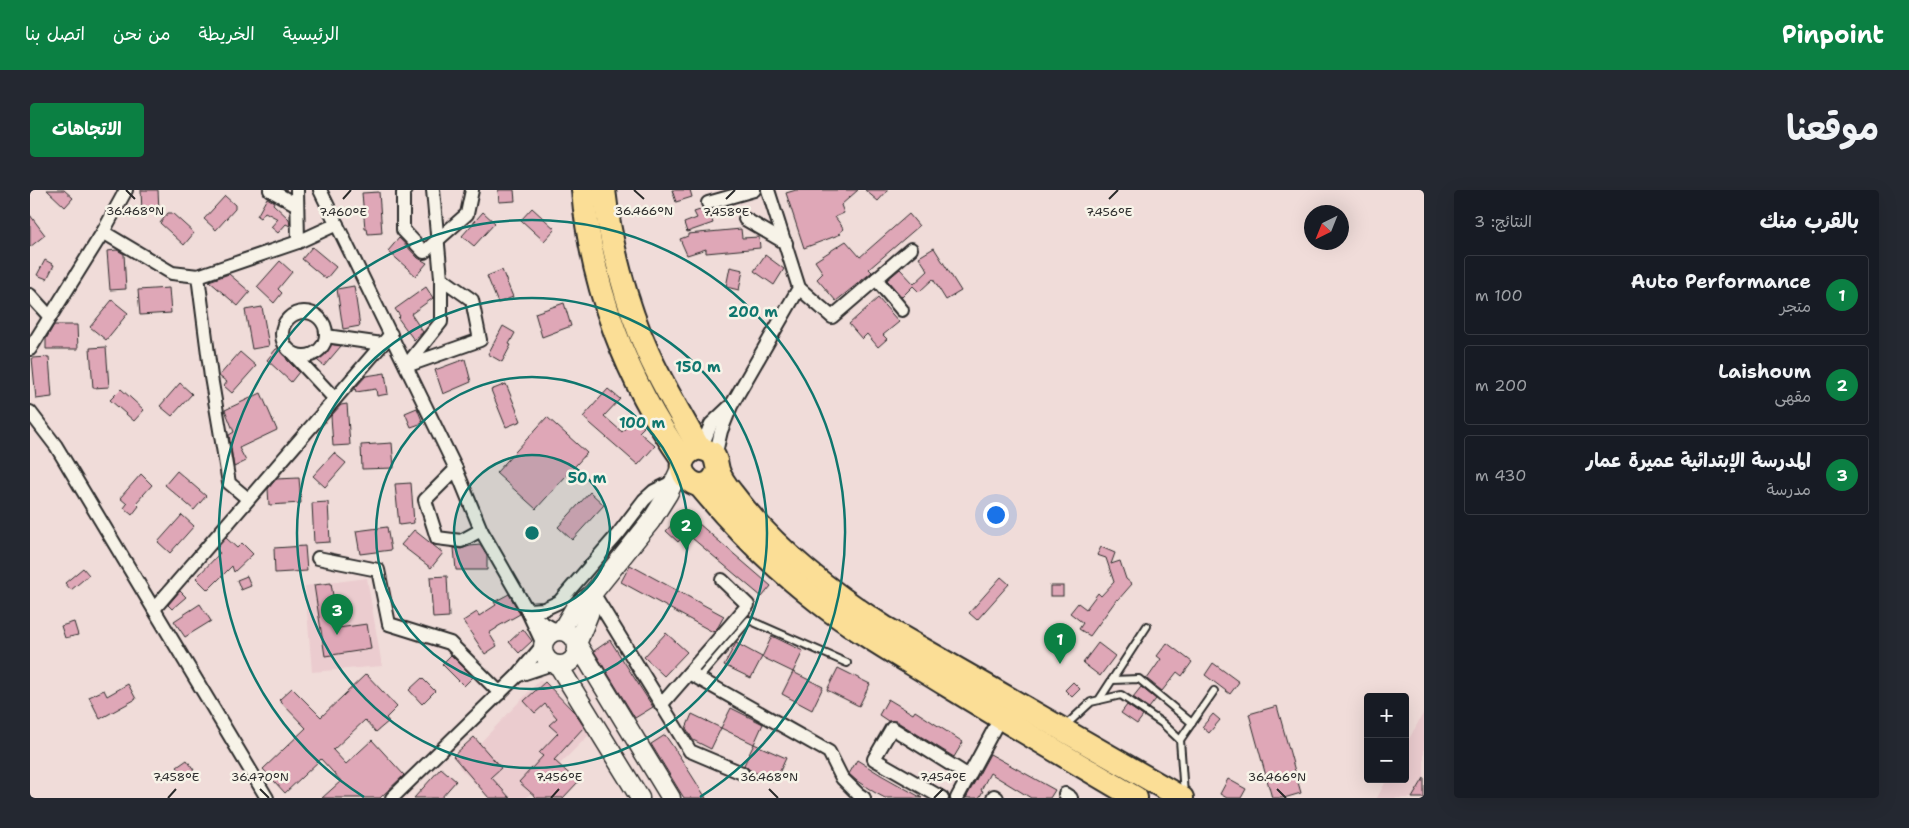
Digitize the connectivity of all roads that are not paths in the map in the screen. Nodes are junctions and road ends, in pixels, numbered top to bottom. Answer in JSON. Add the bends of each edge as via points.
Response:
{"nodes":[{"id":1,"x":126,"y":190,"type":"edge"},
{"id":2,"x":270,"y":190,"type":"edge"},
{"id":3,"x":298,"y":190,"type":"edge"},
{"id":4,"x":320,"y":190,"type":"edge"},
{"id":5,"x":406,"y":190,"type":"edge"},
{"id":6,"x":432,"y":190,"type":"edge"},
{"id":7,"x":472,"y":190,"type":"edge"},
{"id":8,"x":582,"y":190,"type":"edge"},
{"id":9,"x":604,"y":190,"type":"edge"},
{"id":10,"x":754,"y":190,"type":"edge"},
{"id":11,"x":768,"y":190,"type":"edge"},
{"id":12,"x":708,"y":203,"type":"dead end"},
{"id":13,"x":298,"y":205,"type":"junction"},
{"id":14,"x":745,"y":219,"type":"dead end"},
{"id":15,"x":337,"y":224,"type":"junction"},
{"id":16,"x":104,"y":232,"type":"junction"},
{"id":17,"x":437,"y":241,"type":"junction"},
{"id":18,"x":298,"y":242,"type":"junction"},
{"id":19,"x":786,"y":243,"type":"junction"},
{"id":20,"x":911,"y":249,"type":"dead end"},
{"id":21,"x":198,"y":276,"type":"junction"},
{"id":22,"x":441,"y":278,"type":"junction"},
{"id":23,"x":876,"y":279,"type":"junction"},
{"id":24,"x":799,"y":288,"type":"junction"},
{"id":25,"x":30,"y":295,"type":"edge"},
{"id":26,"x":902,"y":310,"type":"dead end"},
{"id":27,"x":50,"y":317,"type":"junction"},
{"id":28,"x":391,"y":334,"type":"junction"},
{"id":29,"x":326,"y":336,"type":"junction"},
{"id":30,"x":382,"y":344,"type":"junction"},
{"id":31,"x":30,"y":349,"type":"edge"},
{"id":32,"x":293,"y":354,"type":"junction"},
{"id":33,"x":406,"y":366,"type":"junction"},
{"id":34,"x":334,"y":398,"type":"junction"},
{"id":35,"x":30,"y":412,"type":"edge"},
{"id":36,"x":696,"y":461,"type":"junction"},
{"id":37,"x":456,"y":469,"type":"junction"},
{"id":38,"x":698,"y":484,"type":"junction"},
{"id":39,"x":248,"y":499,"type":"junction"},
{"id":40,"x":651,"y":521,"type":"junction"},
{"id":41,"x":481,"y":530,"type":"junction"},
{"id":42,"x":318,"y":558,"type":"dead end"},
{"id":43,"x":722,"y":580,"type":"dead end"},
{"id":44,"x":593,"y":593,"type":"junction"},
{"id":45,"x":154,"y":609,"type":"junction"},
{"id":46,"x":528,"y":610,"type":"junction"},
{"id":47,"x":1147,"y":626,"type":"dead end"},
{"id":48,"x":559,"y":631,"type":"junction"},
{"id":49,"x":543,"y":644,"type":"junction"},
{"id":50,"x":577,"y":644,"type":"junction"},
{"id":51,"x":846,"y":663,"type":"dead end"},
{"id":52,"x":555,"y":665,"type":"junction"},
{"id":53,"x":517,"y":676,"type":"junction"},
{"id":54,"x":694,"y":676,"type":"junction"},
{"id":55,"x":1112,"y":680,"type":"junction"},
{"id":56,"x":1214,"y":691,"type":"dead end"},
{"id":57,"x":500,"y":693,"type":"junction"},
{"id":58,"x":1099,"y":700,"type":"junction"},
{"id":59,"x":661,"y":705,"type":"junction"},
{"id":60,"x":1000,"y":718,"type":"junction"},
{"id":61,"x":1192,"y":723,"type":"junction"},
{"id":62,"x":1062,"y":729,"type":"junction"},
{"id":63,"x":1180,"y":740,"type":"junction"},
{"id":64,"x":742,"y":773,"type":"dead end"},
{"id":65,"x":969,"y":776,"type":"junction"},
{"id":66,"x":860,"y":797,"type":"edge"},
{"id":67,"x":267,"y":798,"type":"edge"},
{"id":68,"x":392,"y":798,"type":"edge"},
{"id":69,"x":640,"y":798,"type":"edge"},
{"id":70,"x":671,"y":798,"type":"edge"},
{"id":71,"x":942,"y":798,"type":"edge"},
{"id":72,"x":957,"y":798,"type":"edge"},
{"id":73,"x":993,"y":798,"type":"edge"},
{"id":74,"x":998,"y":798,"type":"edge"},
{"id":75,"x":1136,"y":798,"type":"edge"},
{"id":76,"x":1183,"y":798,"type":"edge"}],
"edges":[{"from":1,"to":16,"type":"street"},
{"from":2,"to":13,"type":"street"},
{"from":3,"to":13,"type":"street"},
{"from":4,"to":15,"type":"street"},
{"from":5,"to":17,"type":"street","via":[[403,193],[403,230],[424,252]]},
{"from":6,"to":17,"type":"street"},
{"from":7,"to":17,"type":"street","via":[[467,214]]},
{"from":8,"to":36,"type":"highway","via":[[602,297],[617,338],[650,410]]},
{"from":9,"to":36,"type":"highway","via":[[616,254],[630,303]]},
{"from":10,"to":12,"type":"street"},
{"from":11,"to":19,"type":"street"},
{"from":13,"to":18,"type":"street"},
{"from":14,"to":19,"type":"street"},
{"from":15,"to":18,"type":"street"},
{"from":15,"to":28,"type":"street"},
{"from":16,"to":21,"type":"street","via":[[172,272]]},
{"from":16,"to":27,"type":"street"},
{"from":17,"to":22,"type":"street"},
{"from":18,"to":21,"type":"street"},
{"from":19,"to":24,"type":"street"},
{"from":20,"to":23,"type":"street"},
{"from":21,"to":39,"type":"street","via":[[229,484]]},
{"from":22,"to":33,"type":"street","via":[[441,322]]},
{"from":22,"to":33,"type":"street","via":[[472,300],[480,340]]},
{"from":23,"to":24,"type":"street","via":[[832,317]]},
{"from":23,"to":26,"type":"street"},
{"from":24,"to":36,"type":"street","via":[[731,406],[721,431]]},
{"from":25,"to":27,"type":"street"},
{"from":27,"to":31,"type":"street"},
{"from":28,"to":30,"type":"street"},
{"from":28,"to":33,"type":"street"},
{"from":29,"to":30,"type":"street"},
{"from":29,"to":32,"type":"street","via":[[319,351],[312,355],[300,357]]},
{"from":29,"to":32,"type":"street","via":[[322,321],[312,314],[291,316],[285,321],[281,334],[282,341]]},
{"from":30,"to":34,"type":"street"},
{"from":32,"to":34,"type":"street"},
{"from":33,"to":37,"type":"street"},
{"from":34,"to":39,"type":"street"},
{"from":35,"to":45,"type":"street","via":[[56,446]]},
{"from":36,"to":38,"type":"highway","via":[[713,479]]},
{"from":36,"to":40,"type":"street"},
{"from":36,"to":46,"type":"street","via":[[644,500],[559,602],[544,610]]},
{"from":36,"to":62,"type":"highway","via":[[731,492],[792,558],[849,604]]},
{"from":37,"to":41,"type":"street"},
{"from":37,"to":41,"type":"street","via":[[425,500],[437,538],[460,541]]},
{"from":38,"to":40,"type":"street"},
{"from":38,"to":60,"type":"highway","via":[[728,520],[786,576],[822,604],[863,634]]},
{"from":39,"to":45,"type":"street"},
{"from":40,"to":44,"type":"street"},
{"from":41,"to":46,"type":"street"},
{"from":42,"to":57,"type":"street","via":[[378,570],[389,624],[450,643]]},
{"from":43,"to":54,"type":"street","via":[[748,605]]},
{"from":44,"to":48,"type":"street","via":[[574,609]]},
{"from":44,"to":50,"type":"street"},
{"from":44,"to":59,"type":"street"},
{"from":45,"to":67,"type":"street"},
{"from":46,"to":48,"type":"street","via":[[541,622]]},
{"from":46,"to":49,"type":"street"},
{"from":47,"to":55,"type":"lane"},
{"from":48,"to":49,"type":"street","via":[[550,634]]},
{"from":48,"to":50,"type":"street","via":[[571,634]]},
{"from":49,"to":52,"type":"street","via":[[545,656]]},
{"from":49,"to":53,"type":"street"},
{"from":50,"to":52,"type":"street","via":[[573,660],[568,664]]},
{"from":50,"to":70,"type":"street"},
{"from":51,"to":54,"type":"lane","via":[[749,620]]},
{"from":52,"to":53,"type":"street"},
{"from":52,"to":69,"type":"street"},
{"from":53,"to":57,"type":"street"},
{"from":54,"to":59,"type":"street"},
{"from":54,"to":66,"type":"street","via":[[829,752],[842,778]]},
{"from":55,"to":58,"type":"lane"},
{"from":55,"to":61,"type":"lane","via":[[1139,679]]},
{"from":56,"to":61,"type":"lane"},
{"from":57,"to":68,"type":"street"},
{"from":58,"to":62,"type":"lane","via":[[1091,702]]},
{"from":58,"to":63,"type":"lane","via":[[1121,695],[1162,723]]},
{"from":59,"to":64,"type":"street","via":[[690,751]]},
{"from":60,"to":65,"type":"street"},
{"from":60,"to":75,"type":"highway"},
{"from":61,"to":63,"type":"lane"},
{"from":62,"to":76,"type":"highway"},
{"from":63,"to":76,"type":"lane"},
{"from":65,"to":71,"type":"street","via":[[892,728],[874,759]]},
{"from":65,"to":72,"type":"street"},
{"from":73,"to":74,"type":"street"}]}
